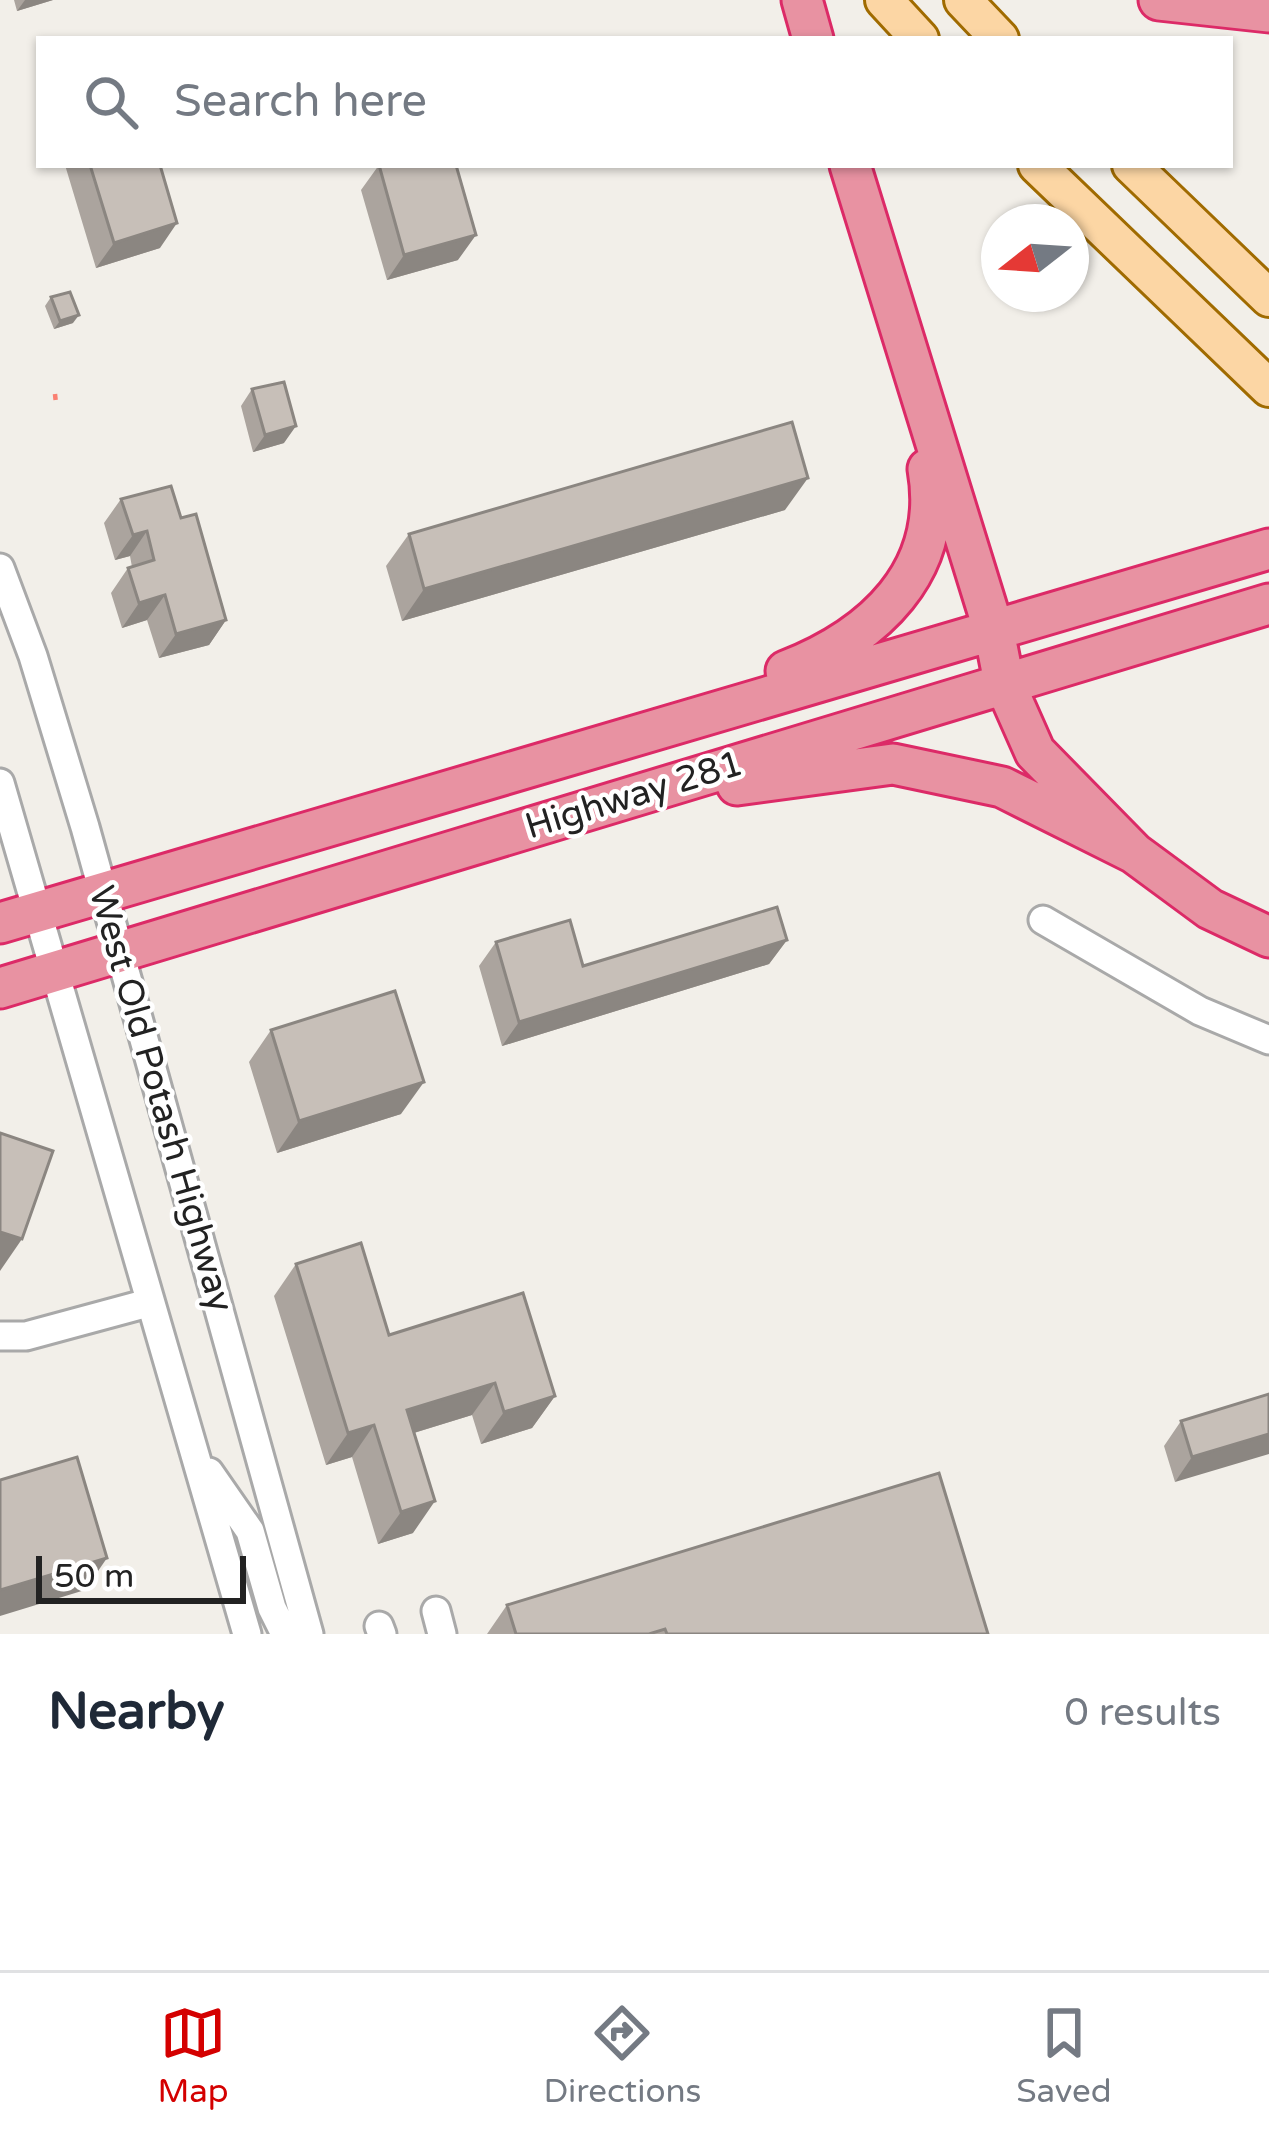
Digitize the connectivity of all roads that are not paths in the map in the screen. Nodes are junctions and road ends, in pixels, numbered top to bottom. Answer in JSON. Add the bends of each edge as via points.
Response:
{"nodes":[{"id":1,"x":802,"y":0,"type":"edge"},
{"id":2,"x":884,"y":0,"type":"edge"},
{"id":3,"x":963,"y":0,"type":"edge"},
{"id":4,"x":1159,"y":0,"type":"edge"},
{"id":5,"x":1269,"y":13,"type":"edge"},
{"id":6,"x":812,"y":36,"type":"edge"},
{"id":7,"x":917,"y":36,"type":"edge"},
{"id":8,"x":997,"y":36,"type":"edge"},
{"id":9,"x":851,"y":168,"type":"edge"},
{"id":10,"x":1040,"y":168,"type":"edge"},
{"id":11,"x":1134,"y":168,"type":"edge"},
{"id":12,"x":1269,"y":298,"type":"edge"},
{"id":13,"x":910,"y":369,"type":"junction"},
{"id":14,"x":1269,"y":388,"type":"edge"},
{"id":15,"x":1269,"y":548,"type":"edge"},
{"id":16,"x":0,"y":568,"type":"edge"},
{"id":17,"x":1269,"y":604,"type":"edge"},
{"id":18,"x":994,"y":631,"type":"junction"},
{"id":19,"x":1004,"y":682,"type":"junction"},
{"id":20,"x":564,"y":757,"type":"junction"},
{"id":21,"x":0,"y":783,"type":"edge"},
{"id":22,"x":572,"y":814,"type":"junction"},
{"id":23,"x":1133,"y":853,"type":"junction"},
{"id":24,"x":102,"y":893,"type":"junction"},
{"id":25,"x":18,"y":917,"type":"edge"},
{"id":26,"x":1043,"y":920,"type":"dead end"},
{"id":27,"x":1269,"y":938,"type":"edge"},
{"id":28,"x":118,"y":950,"type":"junction"},
{"id":29,"x":52,"y":973,"type":"junction"},
{"id":30,"x":0,"y":988,"type":"edge"},
{"id":31,"x":1269,"y":1040,"type":"edge"},
{"id":32,"x":148,"y":1303,"type":"junction"},
{"id":33,"x":0,"y":1336,"type":"edge"},
{"id":34,"x":194,"y":1449,"type":"junction"},
{"id":35,"x":247,"y":1634,"type":"edge"},
{"id":36,"x":285,"y":1634,"type":"edge"},
{"id":37,"x":309,"y":1634,"type":"edge"}],
"edges":[{"from":1,"to":6,"type":"highway"},
{"from":2,"to":7,"type":"main road"},
{"from":3,"to":8,"type":"main road"},
{"from":4,"to":5,"type":"highway"},
{"from":9,"to":13,"type":"highway"},
{"from":10,"to":14,"type":"main road"},
{"from":11,"to":12,"type":"main road"},
{"from":13,"to":18,"type":"highway"},
{"from":13,"to":20,"type":"highway","via":[[930,483],[929,529],[893,603],[825,656]]},
{"from":15,"to":18,"type":"highway","name":"Highway 281"},
{"from":16,"to":24,"type":"street","name":"West Old Potash Highway"},
{"from":17,"to":19,"type":"highway","name":"Highway 281"},
{"from":18,"to":19,"type":"highway"},
{"from":18,"to":20,"type":"highway","name":"Highway 281"},
{"from":19,"to":22,"type":"highway","name":"Highway 281"},
{"from":19,"to":23,"type":"highway","via":[[1035,752]]},
{"from":20,"to":24,"type":"highway","name":"Highway 281"},
{"from":21,"to":25,"type":"street","name":"West Old Potash Highway"},
{"from":22,"to":23,"type":"highway","via":[[892,764],[1002,787]]},
{"from":22,"to":28,"type":"highway","name":"Highway 281"},
{"from":23,"to":27,"type":"highway","via":[[1210,909]]},
{"from":24,"to":25,"type":"highway","name":"Highway 281"},
{"from":24,"to":28,"type":"street","name":"West Old Potash Highway"},
{"from":25,"to":29,"type":"street","name":"West Old Potash Highway"},
{"from":26,"to":31,"type":"street","via":[[1200,1011]]},
{"from":28,"to":29,"type":"highway","name":"Highway 281"},
{"from":28,"to":37,"type":"street","name":"West Old Potash Highway"},
{"from":29,"to":30,"type":"highway","name":"Highway 281"},
{"from":29,"to":32,"type":"street","name":"West Old Potash Highway"},
{"from":32,"to":33,"type":"street"},
{"from":32,"to":34,"type":"street","name":"West Old Potash Highway"},
{"from":34,"to":35,"type":"street","name":"West Old Potash Highway"},
{"from":34,"to":36,"type":"street","via":[[250,1531]]}]}
